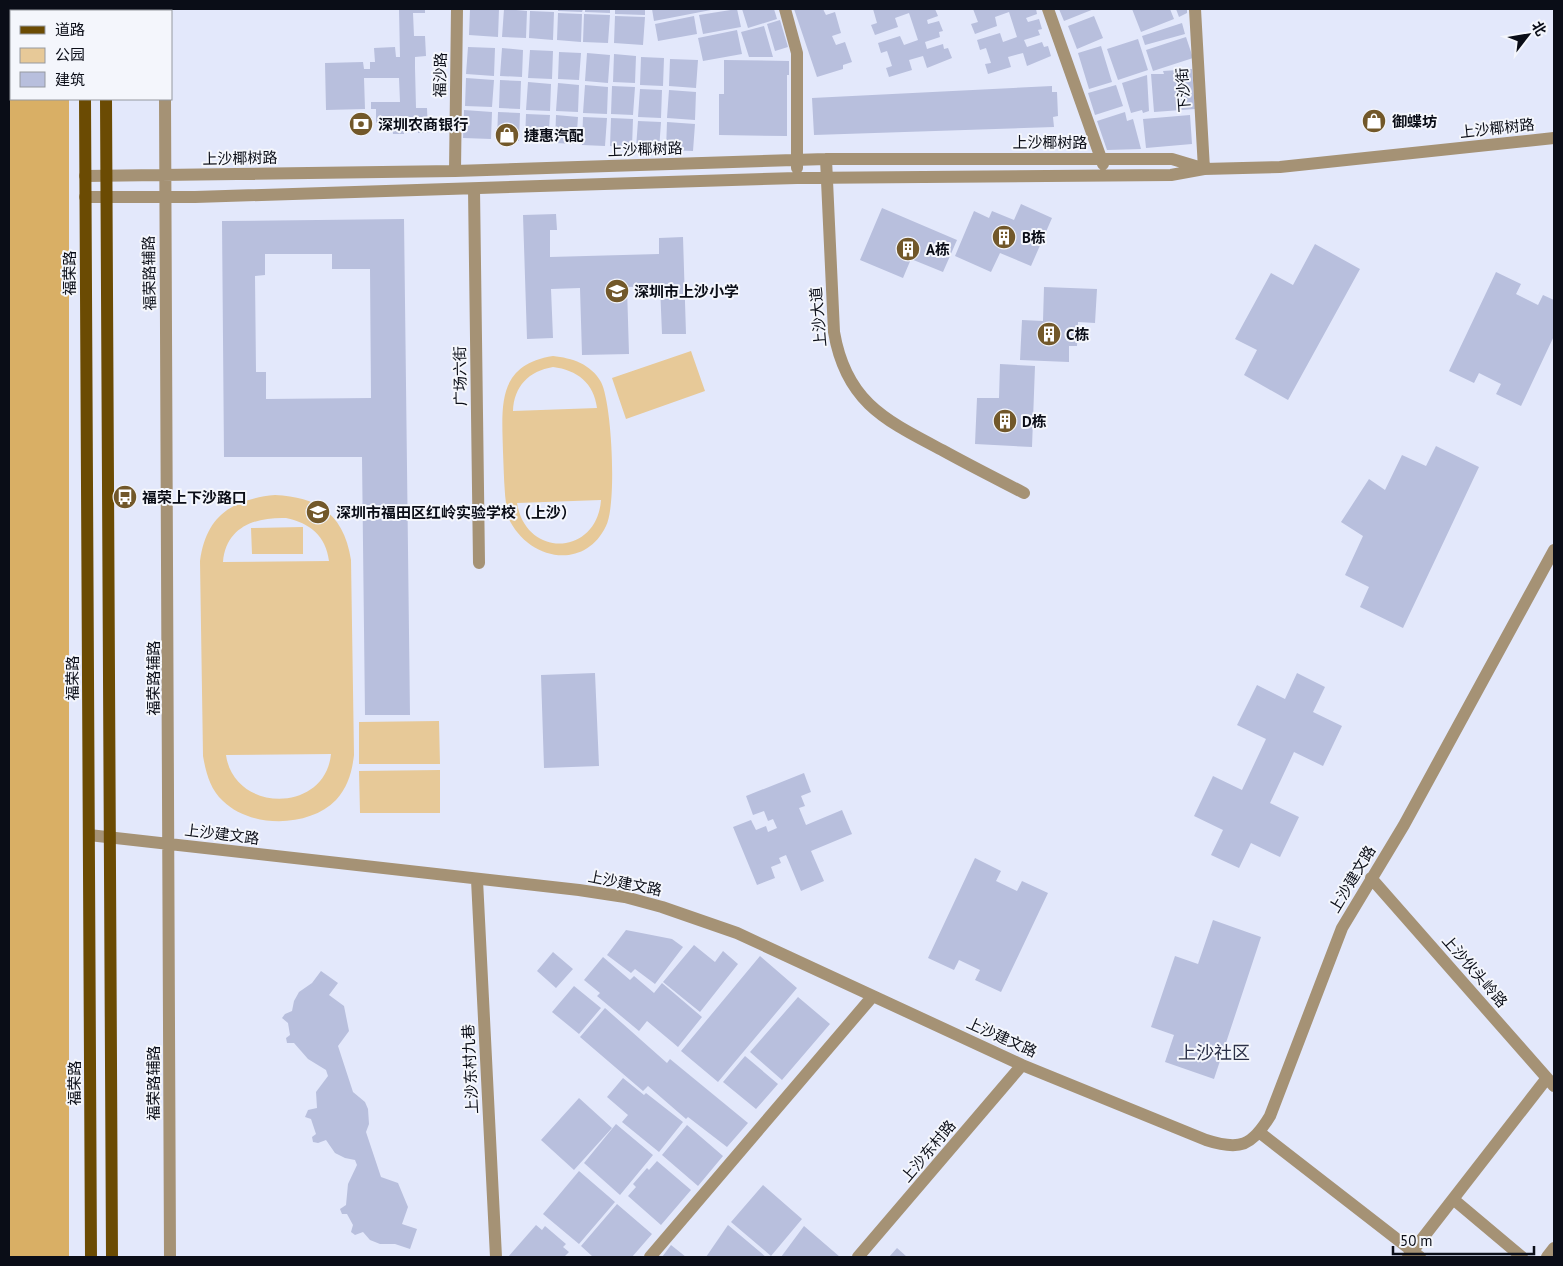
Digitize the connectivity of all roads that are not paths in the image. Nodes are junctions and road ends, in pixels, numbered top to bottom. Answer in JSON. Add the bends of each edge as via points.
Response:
{"nodes":[{"id":1,"x":456,"y":9,"type":"edge"},
{"id":2,"x":785,"y":9,"type":"edge"},
{"id":3,"x":1048,"y":9,"type":"edge"},
{"id":4,"x":1195,"y":9,"type":"edge"},
{"id":5,"x":85,"y":100,"type":"edge"},
{"id":6,"x":106,"y":100,"type":"edge"},
{"id":7,"x":165,"y":100,"type":"edge"},
{"id":8,"x":1554,"y":138,"type":"edge"},
{"id":9,"x":1102,"y":158,"type":"junction"},
{"id":10,"x":826,"y":159,"type":"junction"},
{"id":11,"x":796,"y":160,"type":"junction"},
{"id":12,"x":1204,"y":168,"type":"junction"},
{"id":13,"x":455,"y":171,"type":"junction"},
{"id":14,"x":85,"y":176,"type":"junction"},
{"id":15,"x":106,"y":176,"type":"junction"},
{"id":16,"x":165,"y":176,"type":"junction"},
{"id":17,"x":1106,"y":176,"type":"junction"},
{"id":18,"x":797,"y":178,"type":"junction"},
{"id":19,"x":827,"y":178,"type":"junction"},
{"id":20,"x":474,"y":189,"type":"junction"},
{"id":21,"x":85,"y":197,"type":"junction"},
{"id":22,"x":107,"y":197,"type":"junction"},
{"id":23,"x":165,"y":197,"type":"junction"},
{"id":24,"x":1024,"y":493,"type":"dead end"},
{"id":25,"x":1554,"y":550,"type":"edge"},
{"id":26,"x":479,"y":563,"type":"dead end"},
{"id":27,"x":89,"y":834,"type":"junction"},
{"id":28,"x":110,"y":837,"type":"junction"},
{"id":29,"x":169,"y":844,"type":"junction"},
{"id":30,"x":1371,"y":878,"type":"junction"},
{"id":31,"x":477,"y":880,"type":"junction"},
{"id":32,"x":872,"y":997,"type":"junction"},
{"id":33,"x":1022,"y":1065,"type":"junction"},
{"id":34,"x":1551,"y":1082,"type":"edge"},
{"id":35,"x":1259,"y":1132,"type":"junction"},
{"id":36,"x":1453,"y":1199,"type":"junction"},
{"id":37,"x":1554,"y":1248,"type":"edge"},
{"id":38,"x":1414,"y":1255,"type":"edge"},
{"id":39,"x":90,"y":1257,"type":"edge"},
{"id":40,"x":112,"y":1257,"type":"edge"},
{"id":41,"x":170,"y":1257,"type":"edge"},
{"id":42,"x":496,"y":1257,"type":"edge"},
{"id":43,"x":650,"y":1257,"type":"edge"},
{"id":44,"x":858,"y":1257,"type":"edge"},
{"id":45,"x":1522,"y":1257,"type":"edge"},
{"id":46,"x":1547,"y":1257,"type":"edge"}],
"edges":[{"from":1,"to":13,"type":"street","name":"福沙路"},
{"from":2,"to":11,"type":"street","via":[[797,53]]},
{"from":3,"to":9,"type":"street"},
{"from":4,"to":12,"type":"street","name":"下沙街"},
{"from":5,"to":14,"type":"main road","name":"福荣路"},
{"from":6,"to":15,"type":"main road"},
{"from":7,"to":16,"type":"street","name":"福荣路辅路"},
{"from":8,"to":12,"type":"street","name":"上沙椰树路","via":[[1280,167]]},
{"from":9,"to":10,"type":"street","name":"上沙椰树路"},
{"from":9,"to":12,"type":"street","name":"上沙椰树路","via":[[1172,159]]},
{"from":9,"to":17,"type":"street"},
{"from":10,"to":11,"type":"street","name":"上沙椰树路"},
{"from":10,"to":19,"type":"street","name":"上沙大道"},
{"from":11,"to":13,"type":"street","name":"上沙椰树路"},
{"from":11,"to":18,"type":"street"},
{"from":12,"to":17,"type":"street","name":"上沙椰树路","via":[[1171,175]]},
{"from":13,"to":16,"type":"street","name":"上沙椰树路"},
{"from":14,"to":15,"type":"street","name":"上沙椰树路"},
{"from":14,"to":21,"type":"main road","name":"福荣路"},
{"from":15,"to":16,"type":"street","name":"上沙椰树路"},
{"from":15,"to":22,"type":"main road"},
{"from":16,"to":23,"type":"street","name":"福荣路辅路"},
{"from":17,"to":19,"type":"street","name":"上沙椰树路"},
{"from":18,"to":19,"type":"street","name":"上沙椰树路"},
{"from":18,"to":20,"type":"street","name":"上沙椰树路"},
{"from":19,"to":24,"type":"street","name":"上沙大道","via":[[834,332],[844,371],[870,405],[893,424]]},
{"from":20,"to":23,"type":"street","name":"上沙椰树路"},
{"from":20,"to":26,"type":"street","name":"广场六街"},
{"from":21,"to":22,"type":"street","name":"上沙椰树路"},
{"from":21,"to":27,"type":"main road","name":"福荣路"},
{"from":22,"to":23,"type":"street","name":"上沙椰树路"},
{"from":22,"to":28,"type":"main road"},
{"from":23,"to":29,"type":"street","name":"福荣路辅路"},
{"from":25,"to":30,"type":"street","name":"上沙建文路","via":[[1404,825]]},
{"from":27,"to":28,"type":"street","name":"上沙建文路"},
{"from":27,"to":39,"type":"main road","name":"福荣路"},
{"from":28,"to":29,"type":"street","name":"上沙建文路"},
{"from":28,"to":40,"type":"main road"},
{"from":29,"to":31,"type":"street","name":"上沙建文路"},
{"from":29,"to":41,"type":"street","name":"福荣路辅路"},
{"from":30,"to":34,"type":"street","name":"上沙伙头岭路"},
{"from":30,"to":35,"type":"street","name":"上沙建文路","via":[[1342,928],[1274,1107]]},
{"from":31,"to":32,"type":"street","name":"上沙建文路","via":[[598,893],[662,907],[737,933]]},
{"from":31,"to":42,"type":"street","name":"上沙东村九巷"},
{"from":32,"to":33,"type":"street","name":"上沙建文路"},
{"from":32,"to":43,"type":"street"},
{"from":33,"to":35,"type":"street","name":"上沙建文路","via":[[1219,1144],[1239,1146]]},
{"from":33,"to":44,"type":"street","name":"上沙东村路"},
{"from":34,"to":36,"type":"street"},
{"from":35,"to":38,"type":"street"},
{"from":36,"to":38,"type":"street"},
{"from":36,"to":45,"type":"street"},
{"from":37,"to":46,"type":"street"}]}
